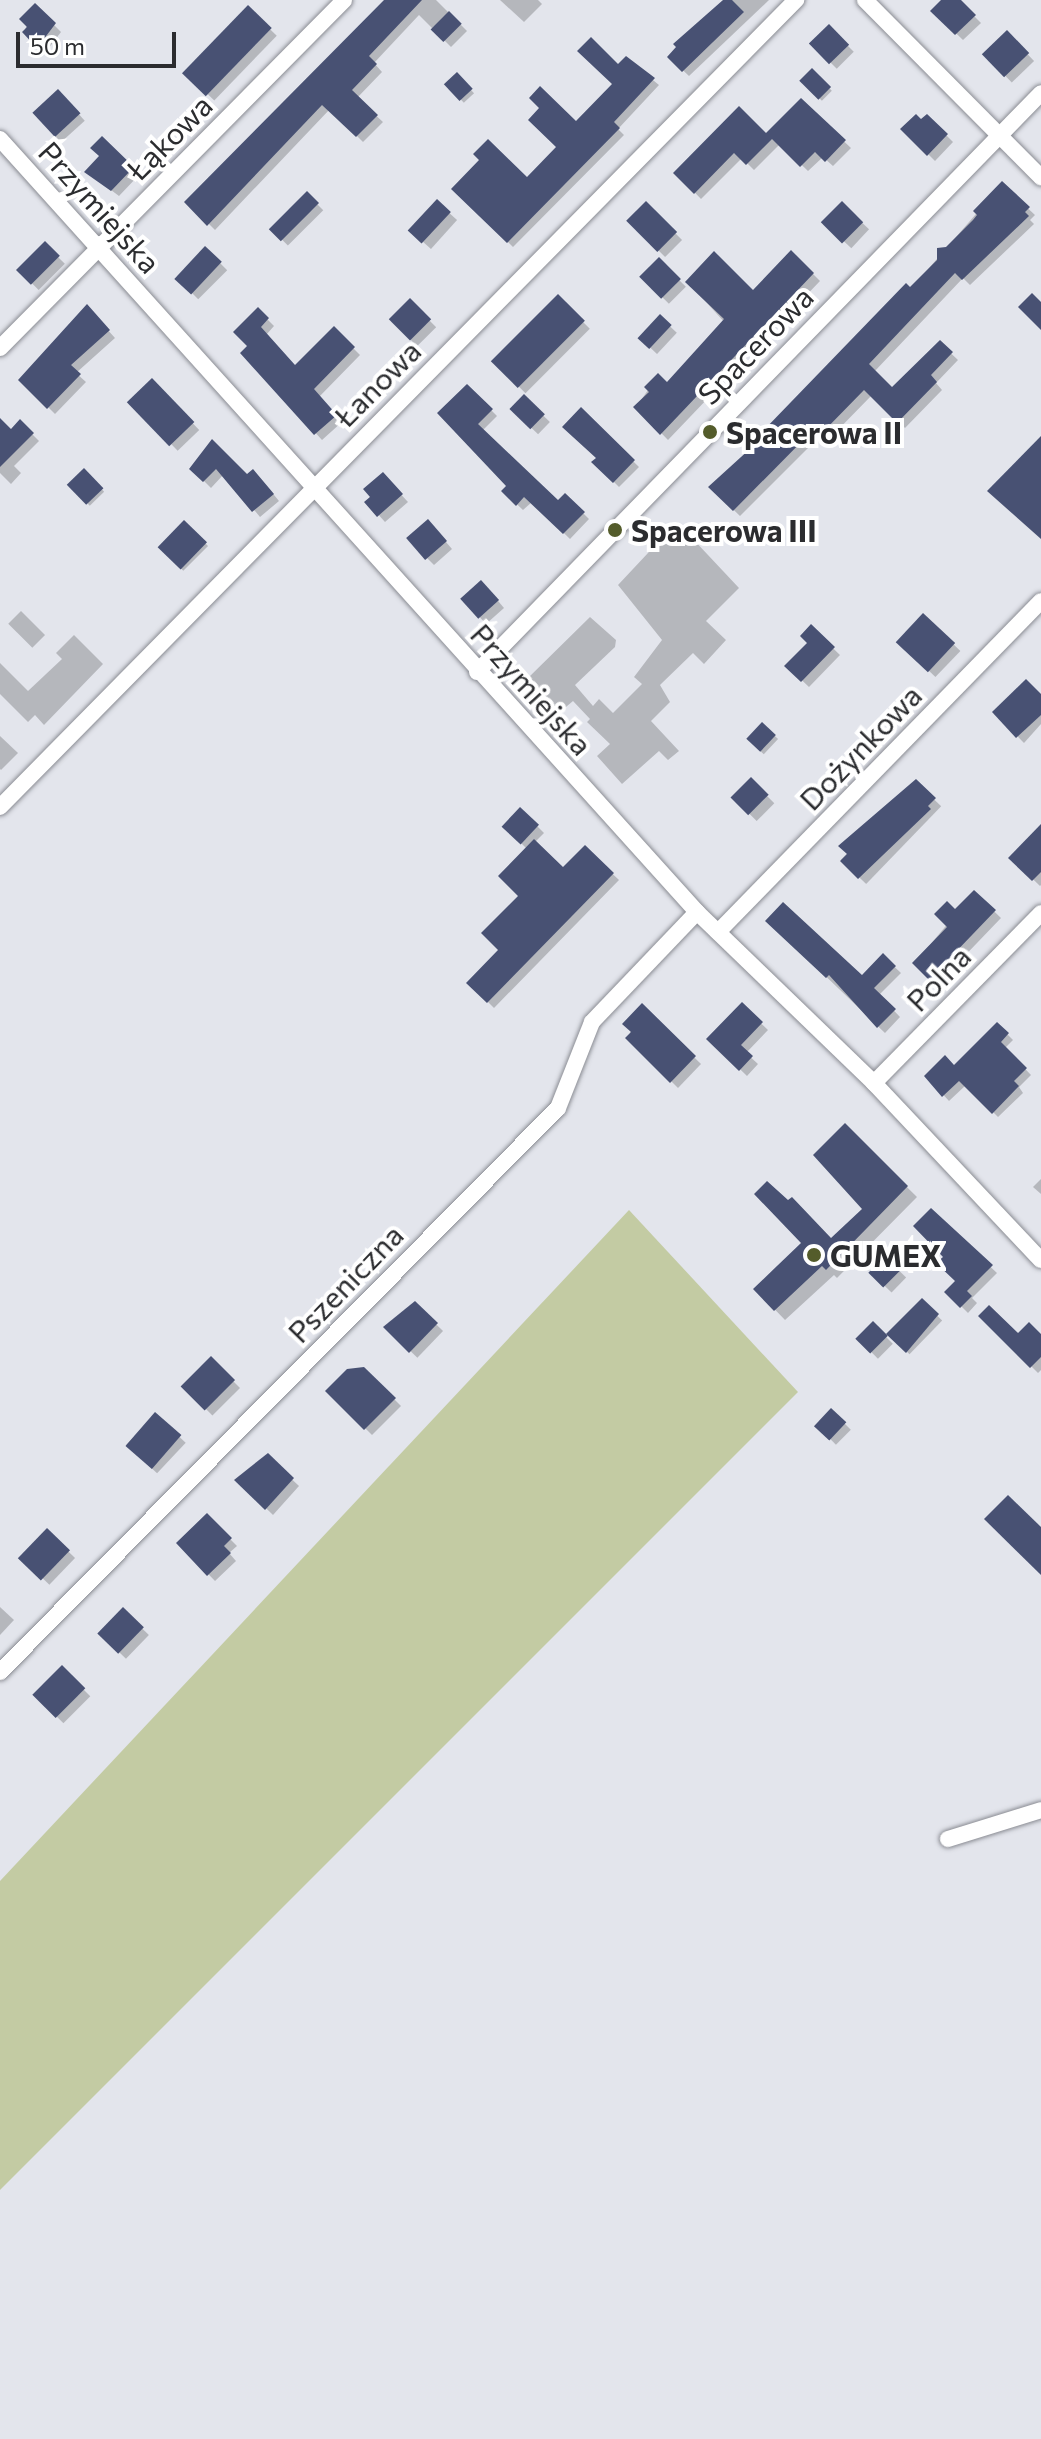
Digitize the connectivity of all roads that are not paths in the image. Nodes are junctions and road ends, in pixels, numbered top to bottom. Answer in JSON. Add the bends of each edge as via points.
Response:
{"nodes":[{"id":1,"x":344,"y":0,"type":"edge"},
{"id":2,"x":796,"y":0,"type":"edge"},
{"id":3,"x":865,"y":0,"type":"edge"},
{"id":4,"x":1041,"y":93,"type":"edge"},
{"id":5,"x":999,"y":136,"type":"junction"},
{"id":6,"x":0,"y":139,"type":"edge"},
{"id":7,"x":1041,"y":177,"type":"edge"},
{"id":8,"x":99,"y":248,"type":"junction"},
{"id":9,"x":0,"y":348,"type":"edge"},
{"id":10,"x":314,"y":487,"type":"junction"},
{"id":11,"x":1041,"y":601,"type":"edge"},
{"id":12,"x":477,"y":672,"type":"junction"},
{"id":13,"x":0,"y":807,"type":"edge"},
{"id":14,"x":697,"y":912,"type":"junction"},
{"id":15,"x":1041,"y":913,"type":"edge"},
{"id":16,"x":718,"y":932,"type":"junction"},
{"id":17,"x":874,"y":1083,"type":"junction"},
{"id":18,"x":1041,"y":1260,"type":"edge"},
{"id":19,"x":0,"y":1672,"type":"edge"},
{"id":20,"x":1041,"y":1810,"type":"edge"},
{"id":21,"x":948,"y":1839,"type":"dead end"}],
"edges":[{"from":1,"to":8,"type":"street","name":"Łąkowa"},
{"from":2,"to":10,"type":"street","name":"Łanowa"},
{"from":3,"to":5,"type":"street"},
{"from":4,"to":5,"type":"street","name":"Spacerowa"},
{"from":5,"to":7,"type":"street"},
{"from":5,"to":12,"type":"street","name":"Spacerowa"},
{"from":6,"to":8,"type":"street","name":"Przymiejska"},
{"from":8,"to":9,"type":"street","name":"Łąkowa"},
{"from":8,"to":10,"type":"street","name":"Przymiejska"},
{"from":10,"to":12,"type":"street","name":"Przymiejska"},
{"from":10,"to":13,"type":"street","name":"Łanowa"},
{"from":11,"to":16,"type":"street","name":"Dożynkowa"},
{"from":12,"to":14,"type":"street","name":"Przymiejska"},
{"from":14,"to":16,"type":"street","name":"Przymiejska"},
{"from":14,"to":19,"type":"street","name":"Pszeniczna","via":[[592,1022],[558,1108]]},
{"from":15,"to":17,"type":"street","name":"Polna"},
{"from":16,"to":17,"type":"street","name":"Przymiejska"},
{"from":17,"to":18,"type":"street","name":"Przymiejska"},
{"from":20,"to":21,"type":"street"}]}
